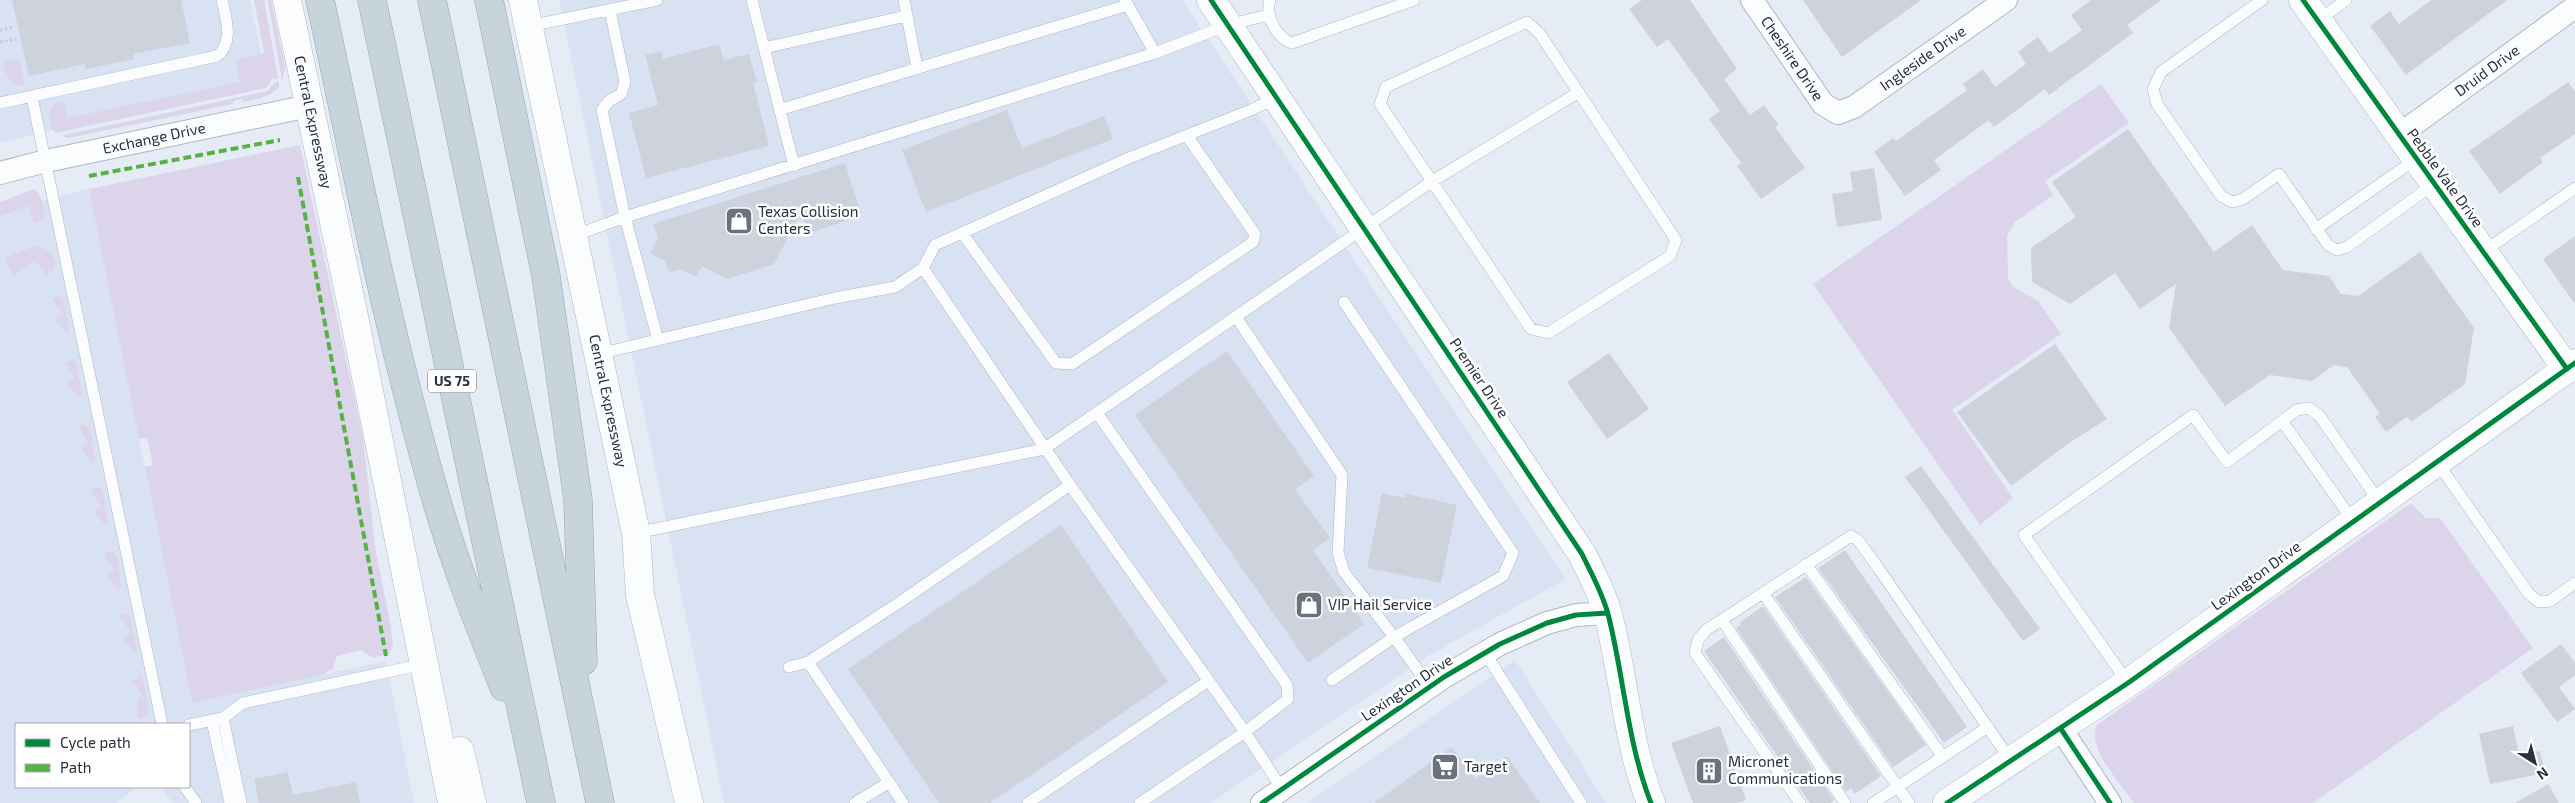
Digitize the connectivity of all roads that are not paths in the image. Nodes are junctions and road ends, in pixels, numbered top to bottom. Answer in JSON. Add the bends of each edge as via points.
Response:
{"nodes":[{"id":1,"x":222,"y":0,"type":"edge"},
{"id":2,"x":287,"y":0,"type":"edge"},
{"id":3,"x":320,"y":0,"type":"edge"},
{"id":4,"x":372,"y":0,"type":"edge"},
{"id":5,"x":432,"y":0,"type":"edge"},
{"id":6,"x":489,"y":0,"type":"edge"},
{"id":7,"x":657,"y":0,"type":"edge"},
{"id":8,"x":752,"y":0,"type":"edge"},
{"id":9,"x":904,"y":0,"type":"edge"},
{"id":10,"x":1211,"y":0,"type":"edge"},
{"id":11,"x":1270,"y":0,"type":"edge"},
{"id":12,"x":1414,"y":0,"type":"edge"},
{"id":13,"x":1752,"y":0,"type":"edge"},
{"id":14,"x":2006,"y":0,"type":"edge"},
{"id":15,"x":2262,"y":0,"type":"edge"},
{"id":16,"x":2346,"y":0,"type":"edge"},
{"id":17,"x":1127,"y":2,"type":"edge"},
{"id":18,"x":2575,"y":7,"type":"edge"},
{"id":19,"x":610,"y":10,"type":"junction"},
{"id":20,"x":2310,"y":10,"type":"edge"},
{"id":21,"x":526,"y":13,"type":"edge"},
{"id":22,"x":1268,"y":15,"type":"junction"},
{"id":23,"x":906,"y":16,"type":"junction"},
{"id":24,"x":1228,"y":26,"type":"junction"},
{"id":25,"x":764,"y":48,"type":"junction"},
{"id":26,"x":1155,"y":53,"type":"junction"},
{"id":27,"x":917,"y":68,"type":"junction"},
{"id":28,"x":1579,"y":92,"type":"junction"},
{"id":29,"x":32,"y":97,"type":"junction"},
{"id":30,"x":1276,"y":98,"type":"junction"},
{"id":31,"x":0,"y":101,"type":"edge"},
{"id":32,"x":309,"y":106,"type":"junction"},
{"id":33,"x":779,"y":110,"type":"junction"},
{"id":34,"x":1838,"y":113,"type":"joint"},
{"id":35,"x":2399,"y":135,"type":"junction"},
{"id":36,"x":1187,"y":136,"type":"junction"},
{"id":37,"x":2416,"y":159,"type":"junction"},
{"id":38,"x":46,"y":161,"type":"junction"},
{"id":39,"x":794,"y":166,"type":"junction"},
{"id":40,"x":0,"y":173,"type":"edge"},
{"id":41,"x":1431,"y":182,"type":"junction"},
{"id":42,"x":2434,"y":184,"type":"junction"},
{"id":43,"x":2575,"y":188,"type":"edge"},
{"id":44,"x":626,"y":217,"type":"junction"},
{"id":45,"x":1364,"y":228,"type":"junction"},
{"id":46,"x":2316,"y":229,"type":"junction"},
{"id":47,"x":962,"y":233,"type":"junction"},
{"id":48,"x":573,"y":236,"type":"junction"},
{"id":49,"x":2483,"y":252,"type":"junction"},
{"id":50,"x":923,"y":268,"type":"junction"},
{"id":51,"x":1344,"y":302,"type":"dead end"},
{"id":52,"x":1236,"y":317,"type":"junction"},
{"id":53,"x":658,"y":340,"type":"junction"},
{"id":54,"x":598,"y":354,"type":"junction"},
{"id":55,"x":2571,"y":366,"type":"edge"},
{"id":56,"x":1098,"y":413,"type":"junction"},
{"id":57,"x":2282,"y":422,"type":"junction"},
{"id":58,"x":1044,"y":449,"type":"junction"},
{"id":59,"x":2437,"y":462,"type":"junction"},
{"id":60,"x":1070,"y":485,"type":"junction"},
{"id":61,"x":2380,"y":503,"type":"junction"},
{"id":62,"x":2354,"y":522,"type":"junction"},
{"id":63,"x":636,"y":533,"type":"junction"},
{"id":64,"x":1806,"y":564,"type":"junction"},
{"id":65,"x":2575,"y":583,"type":"edge"},
{"id":66,"x":1763,"y":593,"type":"junction"},
{"id":67,"x":640,"y":594,"type":"junction"},
{"id":68,"x":1607,"y":612,"type":"junction"},
{"id":69,"x":1722,"y":620,"type":"junction"},
{"id":70,"x":419,"y":633,"type":"junction"},
{"id":71,"x":1394,"y":637,"type":"junction"},
{"id":72,"x":1486,"y":652,"type":"junction"},
{"id":73,"x":808,"y":662,"type":"junction"},
{"id":74,"x":425,"y":664,"type":"junction"},
{"id":75,"x":788,"y":667,"type":"dead end"},
{"id":76,"x":1332,"y":680,"type":"dead end"},
{"id":77,"x":1208,"y":681,"type":"junction"},
{"id":78,"x":2128,"y":683,"type":"junction"},
{"id":79,"x":1430,"y":687,"type":"junction"},
{"id":80,"x":223,"y":718,"type":"junction"},
{"id":81,"x":212,"y":721,"type":"junction"},
{"id":82,"x":162,"y":723,"type":"edge"},
{"id":83,"x":190,"y":725,"type":"edge"},
{"id":84,"x":1988,"y":727,"type":"junction"},
{"id":85,"x":2060,"y":729,"type":"junction"},
{"id":86,"x":585,"y":732,"type":"junction"},
{"id":87,"x":1245,"y":732,"type":"junction"},
{"id":88,"x":1943,"y":757,"type":"junction"},
{"id":89,"x":532,"y":761,"type":"junction"},
{"id":90,"x":2011,"y":761,"type":"junction"},
{"id":91,"x":888,"y":783,"type":"junction"},
{"id":92,"x":1898,"y":787,"type":"junction"},
{"id":93,"x":186,"y":788,"type":"edge"},
{"id":94,"x":1282,"y":789,"type":"junction"},
{"id":95,"x":196,"y":803,"type":"edge"},
{"id":96,"x":230,"y":803,"type":"edge"},
{"id":97,"x":241,"y":803,"type":"edge"},
{"id":98,"x":452,"y":803,"type":"edge"},
{"id":99,"x":472,"y":803,"type":"edge"},
{"id":100,"x":541,"y":803,"type":"edge"},
{"id":101,"x":600,"y":803,"type":"edge"},
{"id":102,"x":670,"y":803,"type":"edge"},
{"id":103,"x":689,"y":803,"type":"edge"},
{"id":104,"x":855,"y":803,"type":"edge"},
{"id":105,"x":904,"y":803,"type":"edge"},
{"id":106,"x":1028,"y":803,"type":"edge"},
{"id":107,"x":1140,"y":803,"type":"edge"},
{"id":108,"x":1262,"y":803,"type":"edge"},
{"id":109,"x":1581,"y":803,"type":"edge"},
{"id":110,"x":1651,"y":803,"type":"edge"},
{"id":111,"x":1800,"y":803,"type":"edge"},
{"id":112,"x":1845,"y":803,"type":"edge"},
{"id":113,"x":1873,"y":803,"type":"edge"},
{"id":114,"x":1909,"y":803,"type":"edge"},
{"id":115,"x":1947,"y":803,"type":"edge"},
{"id":116,"x":2110,"y":803,"type":"edge"}],
"edges":[{"from":1,"to":29,"type":"lane","via":[[227,40],[226,47],[217,56]]},
{"from":2,"to":32,"type":"street","name":"Central Expressway"},
{"from":3,"to":89,"type":"highway","via":[[367,228],[431,482],[469,600]]},
{"from":4,"to":89,"type":"highway","number":"US 75"},
{"from":5,"to":86,"type":"highway"},
{"from":6,"to":86,"type":"highway","via":[[546,276],[578,500]]},
{"from":7,"to":19,"type":"lane"},
{"from":8,"to":25,"type":"lane"},
{"from":9,"to":23,"type":"lane"},
{"from":10,"to":24,"type":"street","name":"Premier Drive"},
{"from":11,"to":22,"type":"lane"},
{"from":12,"to":22,"type":"lane","via":[[1292,43],[1283,39]]},
{"from":13,"to":34,"type":"street","name":"Cheshire Drive","via":[[1823,104]]},
{"from":14,"to":34,"type":"street","name":"Ingleside Drive","via":[[1854,107]]},
{"from":15,"to":46,"type":"lane","via":[[2161,72],[2153,88],[2157,104],[2221,196],[2232,202],[2244,199],[2279,174]]},
{"from":16,"to":20,"type":"lane"},
{"from":17,"to":26,"type":"lane"},
{"from":17,"to":27,"type":"lane"},
{"from":18,"to":35,"type":"street","name":"Druid Drive"},
{"from":19,"to":21,"type":"lane"},
{"from":19,"to":44,"type":"lane","via":[[625,82],[621,94],[602,110]]},
{"from":20,"to":35,"type":"street","name":"Pebble Vale Drive"},
{"from":21,"to":48,"type":"street","name":"Central Expressway"},
{"from":22,"to":24,"type":"lane"},
{"from":23,"to":25,"type":"lane"},
{"from":23,"to":27,"type":"lane"},
{"from":24,"to":26,"type":"lane"},
{"from":24,"to":30,"type":"street","name":"Premier Drive"},
{"from":25,"to":33,"type":"lane"},
{"from":26,"to":39,"type":"lane"},
{"from":27,"to":33,"type":"lane"},
{"from":28,"to":41,"type":"lane"},
{"from":28,"to":41,"type":"lane","via":[[1540,34],[1527,22],[1386,87],[1380,104]]},
{"from":28,"to":41,"type":"lane","via":[[1676,240],[1670,256],[1548,333],[1531,329]]},
{"from":29,"to":31,"type":"lane"},
{"from":29,"to":38,"type":"lane"},
{"from":30,"to":36,"type":"lane"},
{"from":30,"to":45,"type":"street","name":"Premier Drive"},
{"from":32,"to":38,"type":"street","name":"Exchange Drive"},
{"from":32,"to":70,"type":"street","name":"Central Expressway"},
{"from":33,"to":39,"type":"lane"},
{"from":35,"to":37,"type":"street","name":"Pebble Vale Drive"},
{"from":36,"to":47,"type":"lane","via":[[1129,158]]},
{"from":36,"to":47,"type":"lane","via":[[1255,234],[1253,242],[1072,364],[1056,363]]},
{"from":37,"to":42,"type":"street","name":"Pebble Vale Drive"},
{"from":37,"to":46,"type":"lane"},
{"from":38,"to":40,"type":"street","name":"Exchange Drive"},
{"from":38,"to":82,"type":"lane"},
{"from":39,"to":44,"type":"lane"},
{"from":41,"to":45,"type":"lane"},
{"from":42,"to":46,"type":"lane","via":[[2347,247],[2337,250],[2328,246]]},
{"from":42,"to":49,"type":"street","name":"Pebble Vale Drive"},
{"from":43,"to":49,"type":"lane"},
{"from":44,"to":48,"type":"lane"},
{"from":44,"to":53,"type":"lane"},
{"from":45,"to":52,"type":"lane"},
{"from":45,"to":68,"type":"street","name":"Premier Drive","via":[[1577,547],[1598,586]]},
{"from":47,"to":50,"type":"lane","via":[[935,245]]},
{"from":48,"to":54,"type":"street","name":"Central Expressway"},
{"from":49,"to":55,"type":"street","name":"Pebble Vale Drive"},
{"from":50,"to":53,"type":"lane","via":[[895,287]]},
{"from":50,"to":58,"type":"lane"},
{"from":51,"to":71,"type":"lane","via":[[1513,553],[1503,576]]},
{"from":52,"to":56,"type":"lane"},
{"from":52,"to":71,"type":"lane","via":[[1342,475],[1338,553],[1344,572]]},
{"from":53,"to":54,"type":"lane"},
{"from":54,"to":63,"type":"street","name":"Central Expressway"},
{"from":55,"to":59,"type":"street","name":"Lexington Drive"},
{"from":56,"to":58,"type":"lane"},
{"from":56,"to":87,"type":"lane","via":[[1287,685],[1288,699]]},
{"from":57,"to":61,"type":"lane","via":[[2297,410],[2308,408],[2319,415]]},
{"from":57,"to":62,"type":"lane"},
{"from":57,"to":78,"type":"lane","via":[[2227,462],[2193,415],[2024,535]]},
{"from":58,"to":60,"type":"lane"},
{"from":58,"to":63,"type":"lane"},
{"from":59,"to":61,"type":"street","name":"Lexington Drive"},
{"from":59,"to":65,"type":"lane","via":[[2534,598],[2539,602],[2550,601]]},
{"from":60,"to":73,"type":"lane"},
{"from":60,"to":77,"type":"lane"},
{"from":61,"to":62,"type":"street","name":"Lexington Drive"},
{"from":62,"to":78,"type":"street","name":"Lexington Drive"},
{"from":63,"to":67,"type":"street","name":"Central Expressway"},
{"from":64,"to":66,"type":"lane"},
{"from":64,"to":84,"type":"lane","via":[[1851,536],[1858,540]]},
{"from":64,"to":88,"type":"lane"},
{"from":66,"to":69,"type":"lane"},
{"from":66,"to":92,"type":"lane"},
{"from":67,"to":102,"type":"street"},
{"from":67,"to":103,"type":"street","name":"Central Expressway"},
{"from":68,"to":72,"type":"street","name":"Lexington Drive","via":[[1576,615],[1548,623]]},
{"from":68,"to":110,"type":"street","name":"Premier Drive","via":[[1632,743]]},
{"from":69,"to":111,"type":"lane","via":[[1706,630],[1698,640],[1695,653]]},
{"from":69,"to":112,"type":"lane"},
{"from":70,"to":74,"type":"street","name":"Central Expressway"},
{"from":70,"to":99,"type":"street","via":[[440,656]]},
{"from":71,"to":76,"type":"lane"},
{"from":71,"to":79,"type":"lane"},
{"from":72,"to":79,"type":"street","name":"Lexington Drive"},
{"from":72,"to":109,"type":"lane"},
{"from":73,"to":75,"type":"lane"},
{"from":73,"to":91,"type":"lane"},
{"from":74,"to":80,"type":"lane","via":[[243,703]]},
{"from":74,"to":98,"type":"street","name":"Central Expressway"},
{"from":77,"to":87,"type":"lane"},
{"from":77,"to":106,"type":"lane"},
{"from":78,"to":85,"type":"street","name":"Lexington Drive"},
{"from":79,"to":94,"type":"street","name":"Lexington Drive"},
{"from":80,"to":81,"type":"lane"},
{"from":80,"to":97,"type":"lane"},
{"from":81,"to":83,"type":"lane"},
{"from":81,"to":96,"type":"lane"},
{"from":84,"to":88,"type":"lane"},
{"from":84,"to":90,"type":"lane"},
{"from":85,"to":90,"type":"street","name":"Lexington Drive"},
{"from":85,"to":116,"type":"street"},
{"from":86,"to":101,"type":"highway"},
{"from":87,"to":94,"type":"lane"},
{"from":87,"to":107,"type":"lane"},
{"from":88,"to":92,"type":"lane"},
{"from":89,"to":100,"type":"highway","number":"US 75"},
{"from":90,"to":115,"type":"street","name":"Lexington Drive"},
{"from":91,"to":104,"type":"lane"},
{"from":91,"to":105,"type":"lane"},
{"from":92,"to":113,"type":"lane"},
{"from":92,"to":114,"type":"lane"},
{"from":93,"to":95,"type":"lane"},
{"from":94,"to":108,"type":"street","name":"Lexington Drive"}]}
